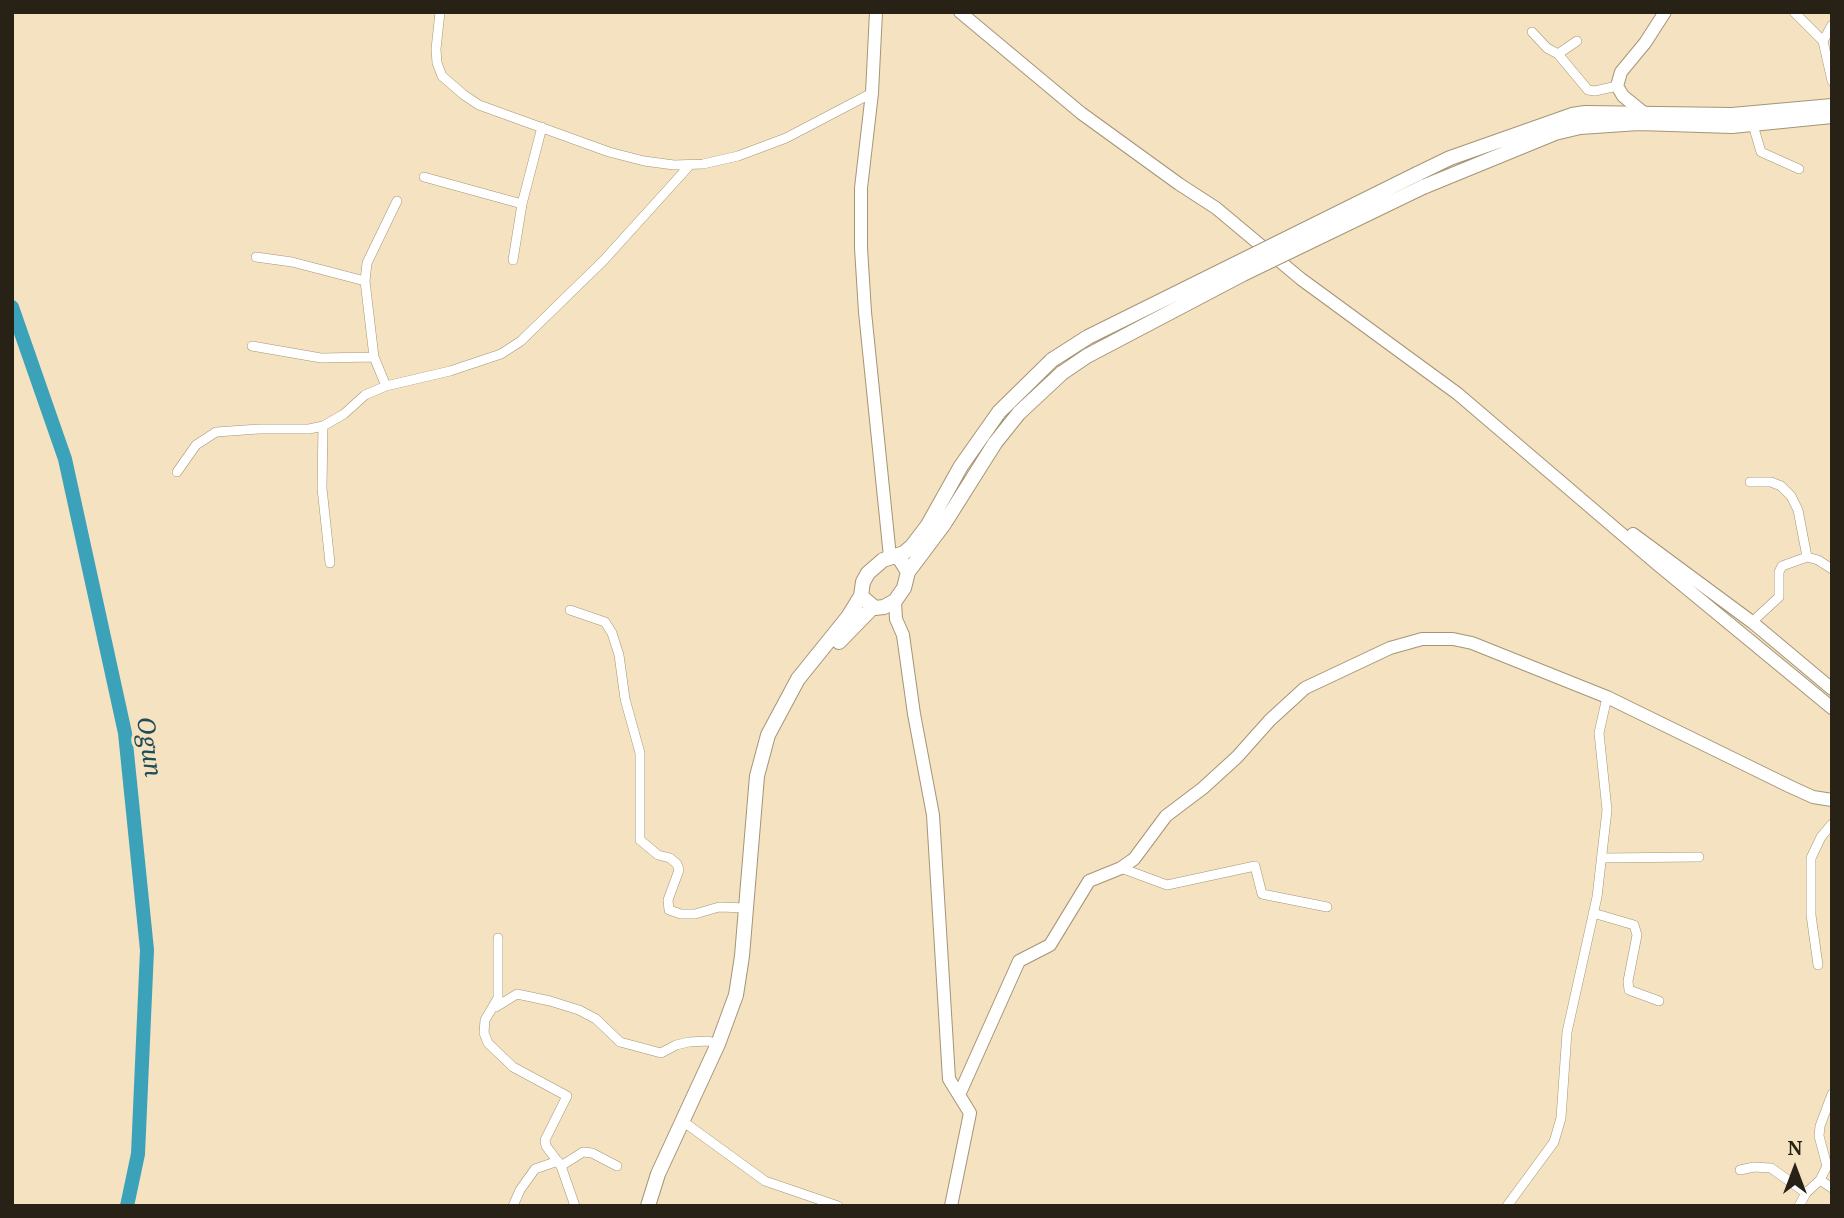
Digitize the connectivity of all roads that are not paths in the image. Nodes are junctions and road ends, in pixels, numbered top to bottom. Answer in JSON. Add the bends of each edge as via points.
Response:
{"nodes":[{"id":1,"x":440,"y":12,"type":"edge"},
{"id":2,"x":876,"y":12,"type":"edge"},
{"id":3,"x":960,"y":12,"type":"edge"},
{"id":4,"x":1665,"y":12,"type":"edge"},
{"id":5,"x":1794,"y":12,"type":"edge"},
{"id":6,"x":1832,"y":25,"type":"edge"},
{"id":7,"x":1532,"y":32,"type":"dead end"},
{"id":8,"x":1577,"y":41,"type":"dead end"},
{"id":9,"x":1823,"y":41,"type":"junction"},
{"id":10,"x":1558,"y":54,"type":"junction"},
{"id":11,"x":1832,"y":81,"type":"edge"},
{"id":12,"x":1617,"y":86,"type":"junction"},
{"id":13,"x":872,"y":93,"type":"junction"},
{"id":14,"x":1832,"y":106,"type":"edge"},
{"id":15,"x":1832,"y":116,"type":"edge"},
{"id":16,"x":1642,"y":118,"type":"junction"},
{"id":17,"x":1753,"y":124,"type":"junction"},
{"id":18,"x":542,"y":127,"type":"junction"},
{"id":19,"x":690,"y":164,"type":"junction"},
{"id":20,"x":1799,"y":169,"type":"dead end"},
{"id":21,"x":424,"y":177,"type":"dead end"},
{"id":22,"x":1420,"y":181,"type":"junction"},
{"id":23,"x":397,"y":201,"type":"dead end"},
{"id":24,"x":523,"y":204,"type":"junction"},
{"id":25,"x":256,"y":257,"type":"dead end"},
{"id":26,"x":513,"y":260,"type":"dead end"},
{"id":27,"x":365,"y":281,"type":"junction"},
{"id":28,"x":252,"y":345,"type":"dead end"},
{"id":29,"x":374,"y":357,"type":"junction"},
{"id":30,"x":386,"y":386,"type":"junction"},
{"id":31,"x":323,"y":426,"type":"junction"},
{"id":32,"x":1541,"y":465,"type":"junction"},
{"id":33,"x":177,"y":472,"type":"dead end"},
{"id":34,"x":1750,"y":482,"type":"dead end"},
{"id":35,"x":890,"y":541,"type":"junction"},
{"id":36,"x":893,"y":557,"type":"junction"},
{"id":37,"x":1807,"y":557,"type":"junction"},
{"id":38,"x":330,"y":563,"type":"dead end"},
{"id":39,"x":872,"y":568,"type":"junction"},
{"id":40,"x":1832,"y":569,"type":"edge"},
{"id":41,"x":908,"y":572,"type":"junction"},
{"id":42,"x":861,"y":596,"type":"junction"},
{"id":43,"x":884,"y":605,"type":"junction"},
{"id":44,"x":570,"y":610,"type":"dead end"},
{"id":45,"x":1752,"y":622,"type":"junction"},
{"id":46,"x":1832,"y":689,"type":"edge"},
{"id":47,"x":1607,"y":697,"type":"junction"},
{"id":48,"x":1832,"y":708,"type":"edge"},
{"id":49,"x":1832,"y":800,"type":"edge"},
{"id":50,"x":1832,"y":824,"type":"edge"},
{"id":51,"x":1699,"y":857,"type":"dead end"},
{"id":52,"x":1602,"y":858,"type":"junction"},
{"id":53,"x":1121,"y":868,"type":"junction"},
{"id":54,"x":1326,"y":907,"type":"dead end"},
{"id":55,"x":746,"y":908,"type":"junction"},
{"id":56,"x":1593,"y":913,"type":"junction"},
{"id":57,"x":498,"y":938,"type":"dead end"},
{"id":58,"x":1818,"y":965,"type":"dead end"},
{"id":59,"x":1659,"y":1001,"type":"dead end"},
{"id":60,"x":492,"y":1010,"type":"junction"},
{"id":61,"x":718,"y":1044,"type":"junction"},
{"id":62,"x":1832,"y":1094,"type":"edge"},
{"id":63,"x":970,"y":1113,"type":"junction"},
{"id":64,"x":688,"y":1125,"type":"junction"},
{"id":65,"x":559,"y":1163,"type":"junction"},
{"id":66,"x":617,"y":1166,"type":"dead end"},
{"id":67,"x":1740,"y":1170,"type":"dead end"},
{"id":68,"x":1821,"y":1180,"type":"junction"},
{"id":69,"x":1832,"y":1188,"type":"edge"},
{"id":70,"x":1806,"y":1193,"type":"junction"},
{"id":71,"x":513,"y":1206,"type":"edge"},
{"id":72,"x":575,"y":1206,"type":"edge"},
{"id":73,"x":648,"y":1206,"type":"edge"},
{"id":74,"x":655,"y":1206,"type":"edge"},
{"id":75,"x":838,"y":1206,"type":"edge"},
{"id":76,"x":951,"y":1206,"type":"edge"},
{"id":77,"x":1507,"y":1206,"type":"edge"},
{"id":78,"x":1799,"y":1206,"type":"edge"}],
"edges":[{"from":1,"to":18,"type":"street","via":[[436,48],[442,76],[479,105]]},
{"from":2,"to":13,"type":"street"},
{"from":3,"to":32,"type":"street","via":[[1081,113],[1216,208],[1301,279],[1458,394]]},
{"from":4,"to":12,"type":"street"},
{"from":5,"to":9,"type":"street"},
{"from":6,"to":9,"type":"street"},
{"from":7,"to":10,"type":"street"},
{"from":8,"to":10,"type":"street"},
{"from":9,"to":11,"type":"street"},
{"from":10,"to":12,"type":"street","via":[[1588,90]]},
{"from":12,"to":16,"type":"street"},
{"from":13,"to":19,"type":"street","via":[[770,145],[731,158]]},
{"from":13,"to":35,"type":"street","via":[[861,188],[862,248]]},
{"from":14,"to":16,"type":"main road"},
{"from":15,"to":17,"type":"main road"},
{"from":16,"to":17,"type":"main road","via":[[1720,126]]},
{"from":16,"to":22,"type":"main road","via":[[1572,115],[1450,158]]},
{"from":17,"to":20,"type":"street","via":[[1761,152]]},
{"from":18,"to":19,"type":"street","via":[[644,161]]},
{"from":18,"to":24,"type":"street"},
{"from":19,"to":30,"type":"street","via":[[604,260],[521,341],[478,363]]},
{"from":21,"to":24,"type":"street"},
{"from":22,"to":36,"type":"main road","bridge":true,"via":[[1088,337],[1052,360],[999,412],[928,525],[912,546]]},
{"from":22,"to":41,"type":"main road","bridge":true,"via":[[1062,373],[995,443]]},
{"from":23,"to":27,"type":"street","via":[[367,263]]},
{"from":24,"to":26,"type":"street"},
{"from":25,"to":27,"type":"street"},
{"from":27,"to":29,"type":"street"},
{"from":28,"to":29,"type":"street","via":[[321,358]]},
{"from":29,"to":30,"type":"street"},
{"from":30,"to":31,"type":"street","via":[[365,395]]},
{"from":31,"to":33,"type":"street","via":[[216,432],[197,445]]},
{"from":31,"to":38,"type":"street","via":[[322,488]]},
{"from":32,"to":45,"type":"street"},
{"from":32,"to":48,"type":"street"},
{"from":34,"to":37,"type":"street","via":[[1771,482],[1791,496]]},
{"from":35,"to":36,"type":"street"},
{"from":35,"to":39,"type":"street"},
{"from":36,"to":39,"type":"main road"},
{"from":36,"to":41,"type":"main road","via":[[900,559]]},
{"from":37,"to":40,"type":"street"},
{"from":37,"to":45,"type":"street","via":[[1782,566],[1779,597]]},
{"from":39,"to":42,"type":"main road"},
{"from":41,"to":43,"type":"main road","via":[[904,588]]},
{"from":42,"to":43,"type":"main road"},
{"from":42,"to":55,"type":"main road","via":[[798,679],[768,735],[758,776]]},
{"from":43,"to":63,"type":"street","via":[[887,619],[903,635],[933,815],[948,1079]]},
{"from":43,"to":64,"type":"main road","via":[[823,659],[777,737],[765,778],[742,996],[725,1046]]},
{"from":44,"to":55,"type":"street","via":[[605,622],[612,633],[640,752],[639,840],[670,858],[679,870],[669,909],[695,914],[719,907]]},
{"from":45,"to":46,"type":"street"},
{"from":47,"to":49,"type":"street","via":[[1813,797]]},
{"from":47,"to":52,"type":"street","via":[[1599,733],[1608,810]]},
{"from":47,"to":53,"type":"street","via":[[1472,643],[1437,638],[1399,645],[1305,688],[1237,757],[1166,816],[1134,859]]},
{"from":50,"to":58,"type":"street","via":[[1811,858],[1811,915]]},
{"from":51,"to":52,"type":"street"},
{"from":52,"to":56,"type":"street"},
{"from":53,"to":54,"type":"street","via":[[1167,885],[1255,866],[1262,894]]},
{"from":53,"to":63,"type":"street","via":[[1089,881],[1050,944],[1019,961],[959,1095]]},
{"from":55,"to":61,"type":"main road","via":[[736,995]]},
{"from":56,"to":59,"type":"street","via":[[1634,925],[1637,935],[1629,990]]},
{"from":56,"to":77,"type":"street","via":[[1567,1032],[1558,1131]]},
{"from":57,"to":60,"type":"street","via":[[498,998]]},
{"from":60,"to":61,"type":"street","via":[[517,994],[579,1010],[629,1046],[661,1053],[689,1042]]},
{"from":60,"to":65,"type":"street","via":[[485,1020],[488,1043],[516,1069],[567,1096],[545,1140]]},
{"from":61,"to":73,"type":"main road","via":[[658,1174]]},
{"from":62,"to":68,"type":"street","via":[[1820,1126],[1827,1166]]},
{"from":63,"to":76,"type":"street"},
{"from":64,"to":74,"type":"main road"},
{"from":64,"to":75,"type":"street","via":[[765,1181]]},
{"from":65,"to":66,"type":"street","via":[[583,1152]]},
{"from":65,"to":71,"type":"street","via":[[535,1169]]},
{"from":65,"to":72,"type":"street"},
{"from":67,"to":70,"type":"street","via":[[1771,1168]]},
{"from":68,"to":69,"type":"street"},
{"from":68,"to":70,"type":"street"},
{"from":70,"to":78,"type":"street"}]}
